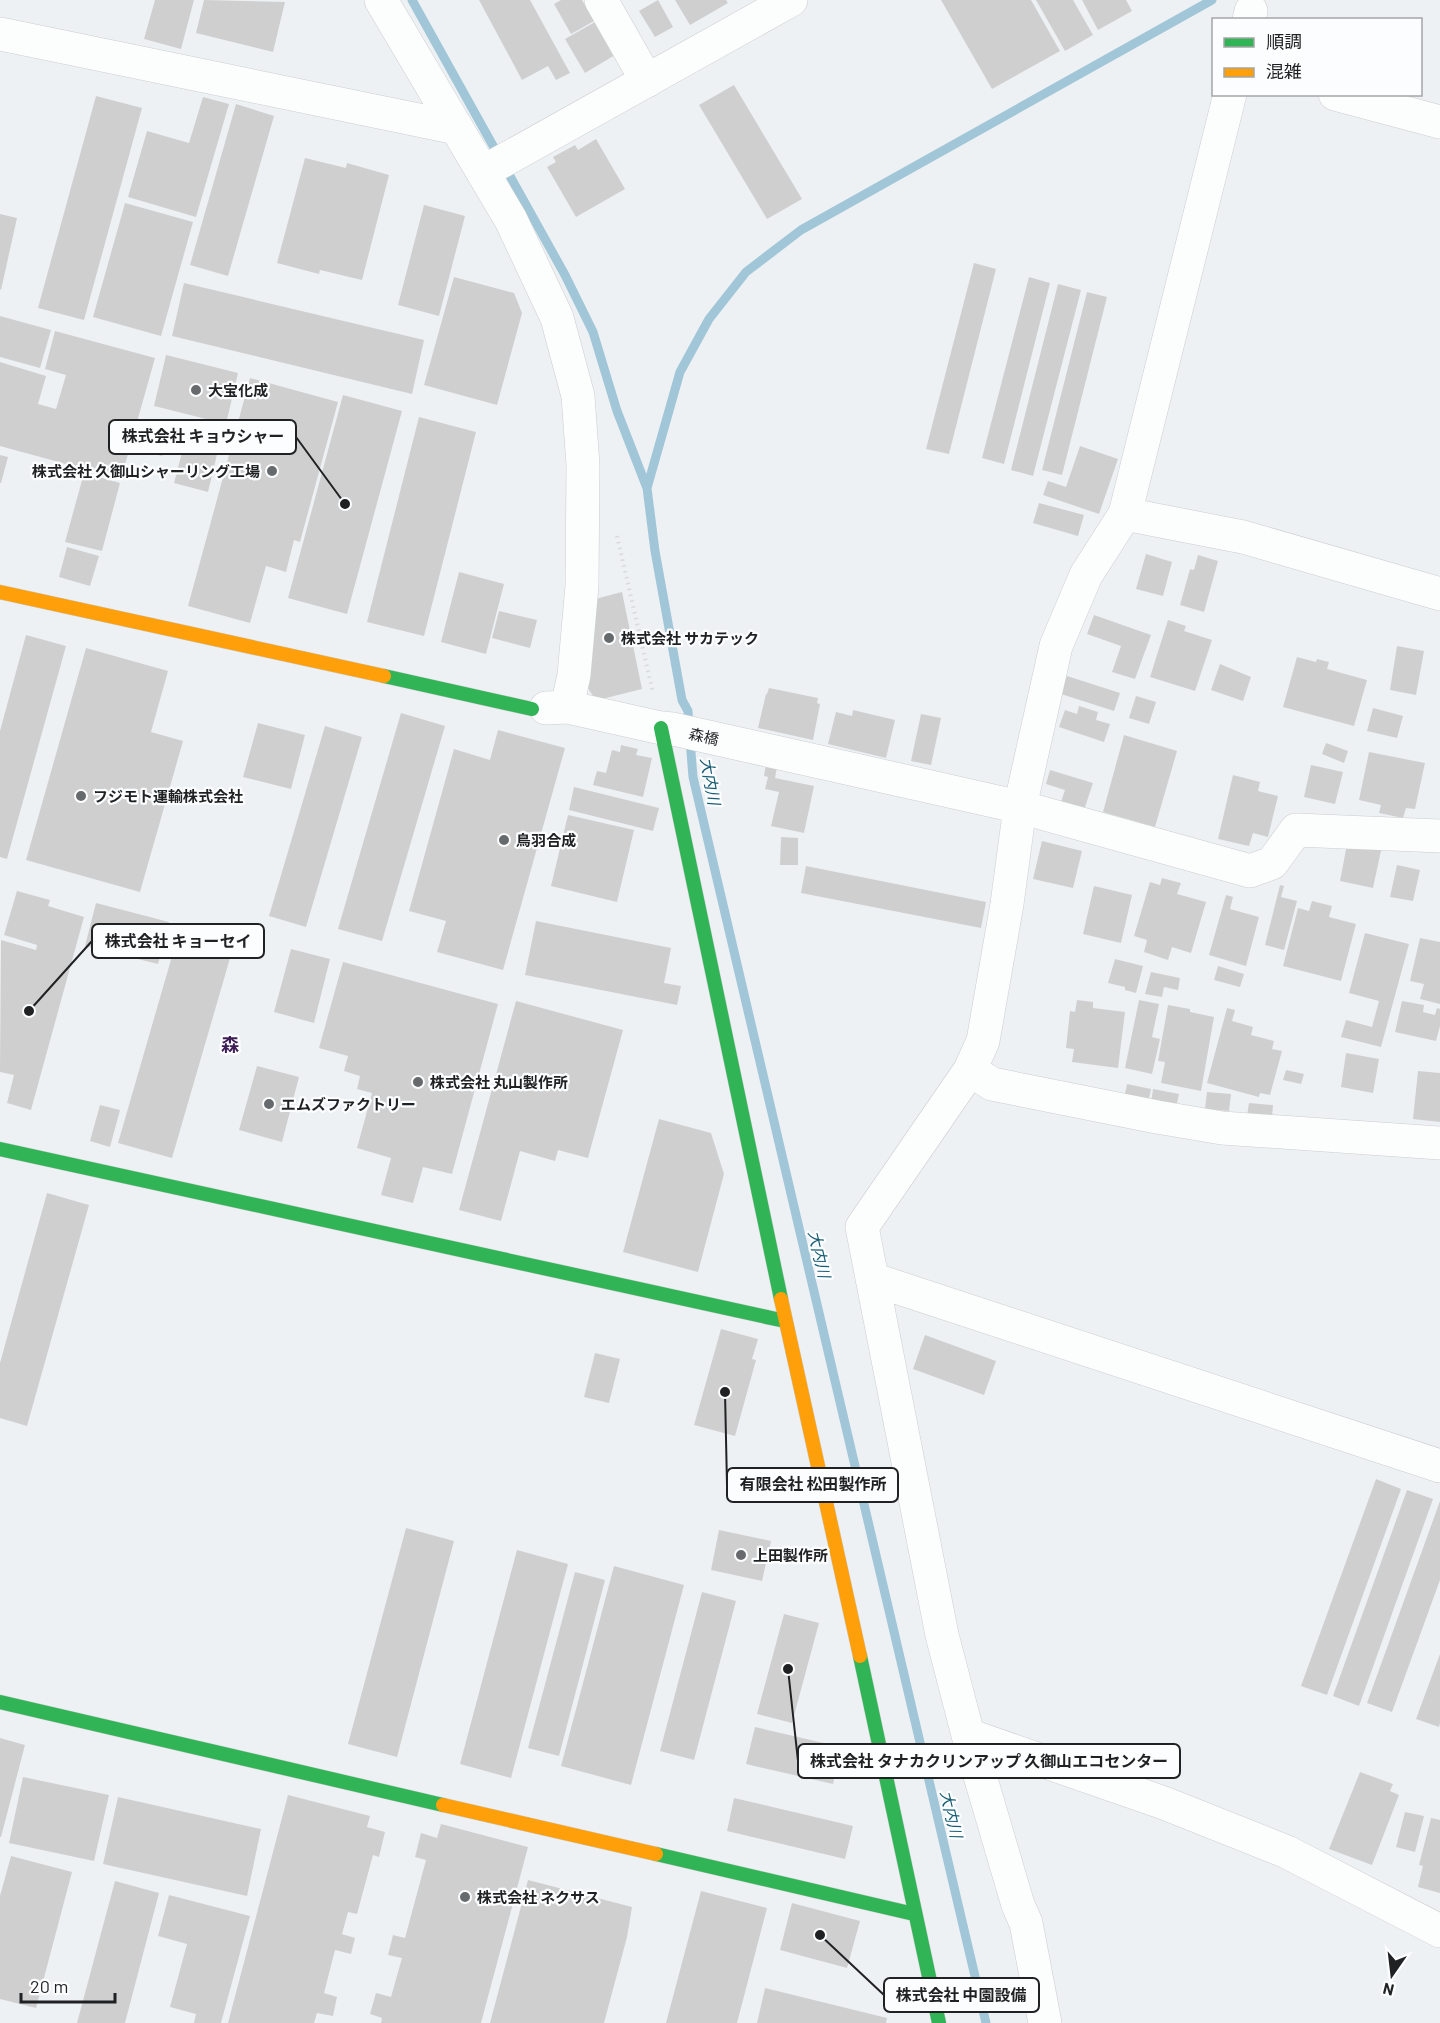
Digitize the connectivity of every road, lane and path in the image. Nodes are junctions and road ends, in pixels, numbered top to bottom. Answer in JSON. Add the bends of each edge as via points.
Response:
{"nodes":[{"id":1,"x":381,"y":0,"type":"edge"},
{"id":2,"x":601,"y":0,"type":"edge"},
{"id":3,"x":791,"y":0,"type":"edge"},
{"id":4,"x":0,"y":34,"type":"edge"},
{"id":5,"x":647,"y":81,"type":"junction"},
{"id":6,"x":1230,"y":96,"type":"edge"},
{"id":7,"x":1342,"y":96,"type":"edge"},
{"id":8,"x":1440,"y":122,"type":"edge"},
{"id":9,"x":457,"y":128,"type":"junction"},
{"id":10,"x":483,"y":172,"type":"junction"},
{"id":11,"x":1125,"y":514,"type":"junction"},
{"id":12,"x":614,"y":525,"type":"dead end"},
{"id":13,"x":0,"y":592,"type":"edge"},
{"id":14,"x":1440,"y":594,"type":"edge"},
{"id":15,"x":567,"y":707,"type":"junction"},
{"id":16,"x":532,"y":709,"type":"joint"},
{"id":17,"x":667,"y":729,"type":"junction"},
{"id":18,"x":1020,"y":807,"type":"junction"},
{"id":19,"x":1440,"y":836,"type":"edge"},
{"id":20,"x":970,"y":1070,"type":"junction"},
{"id":21,"x":1440,"y":1143,"type":"edge"},
{"id":22,"x":0,"y":1149,"type":"edge"},
{"id":23,"x":872,"y":1279,"type":"junction"},
{"id":24,"x":785,"y":1321,"type":"junction"},
{"id":25,"x":1440,"y":1466,"type":"edge"},
{"id":26,"x":0,"y":1702,"type":"edge"},
{"id":27,"x":968,"y":1735,"type":"junction"},
{"id":28,"x":914,"y":1914,"type":"junction"},
{"id":29,"x":1440,"y":1931,"type":"edge"},
{"id":30,"x":939,"y":2023,"type":"edge"},
{"id":31,"x":1045,"y":2023,"type":"edge"}],
"edges":[{"from":1,"to":9,"type":"street"},
{"from":2,"to":5,"type":"street"},
{"from":3,"to":5,"type":"street"},
{"from":4,"to":9,"type":"street"},
{"from":5,"to":10,"type":"street"},
{"from":6,"to":11,"type":"street"},
{"from":7,"to":8,"type":"street"},
{"from":9,"to":10,"type":"street"},
{"from":10,"to":15,"type":"street","via":[[511,220],[557,318],[578,396],[583,465],[582,586],[574,675]]},
{"from":11,"to":14,"type":"street","via":[[1243,537]]},
{"from":11,"to":18,"type":"street","via":[[1086,574],[1056,646]]},
{"from":12,"to":17,"type":"path"},
{"from":13,"to":16,"type":"street"},
{"from":15,"to":16,"type":"street","name":"森橋"},
{"from":15,"to":17,"type":"street","name":"森橋"},
{"from":17,"to":18,"type":"street","name":"森橋"},
{"from":17,"to":24,"type":"street"},
{"from":18,"to":19,"type":"street","name":"森橋","via":[[1250,871],[1272,863],[1296,830]]},
{"from":18,"to":20,"type":"street","via":[[983,1041]]},
{"from":20,"to":21,"type":"street","via":[[992,1083],[1222,1128]]},
{"from":20,"to":23,"type":"street","via":[[862,1227]]},
{"from":22,"to":24,"type":"street"},
{"from":23,"to":25,"type":"street"},
{"from":23,"to":27,"type":"street","via":[[940,1624]]},
{"from":24,"to":28,"type":"street"},
{"from":26,"to":28,"type":"street"},
{"from":27,"to":29,"type":"street","via":[[1164,1803],[1287,1852]]},
{"from":27,"to":31,"type":"street","via":[[1026,1923]]},
{"from":28,"to":30,"type":"street"}]}
